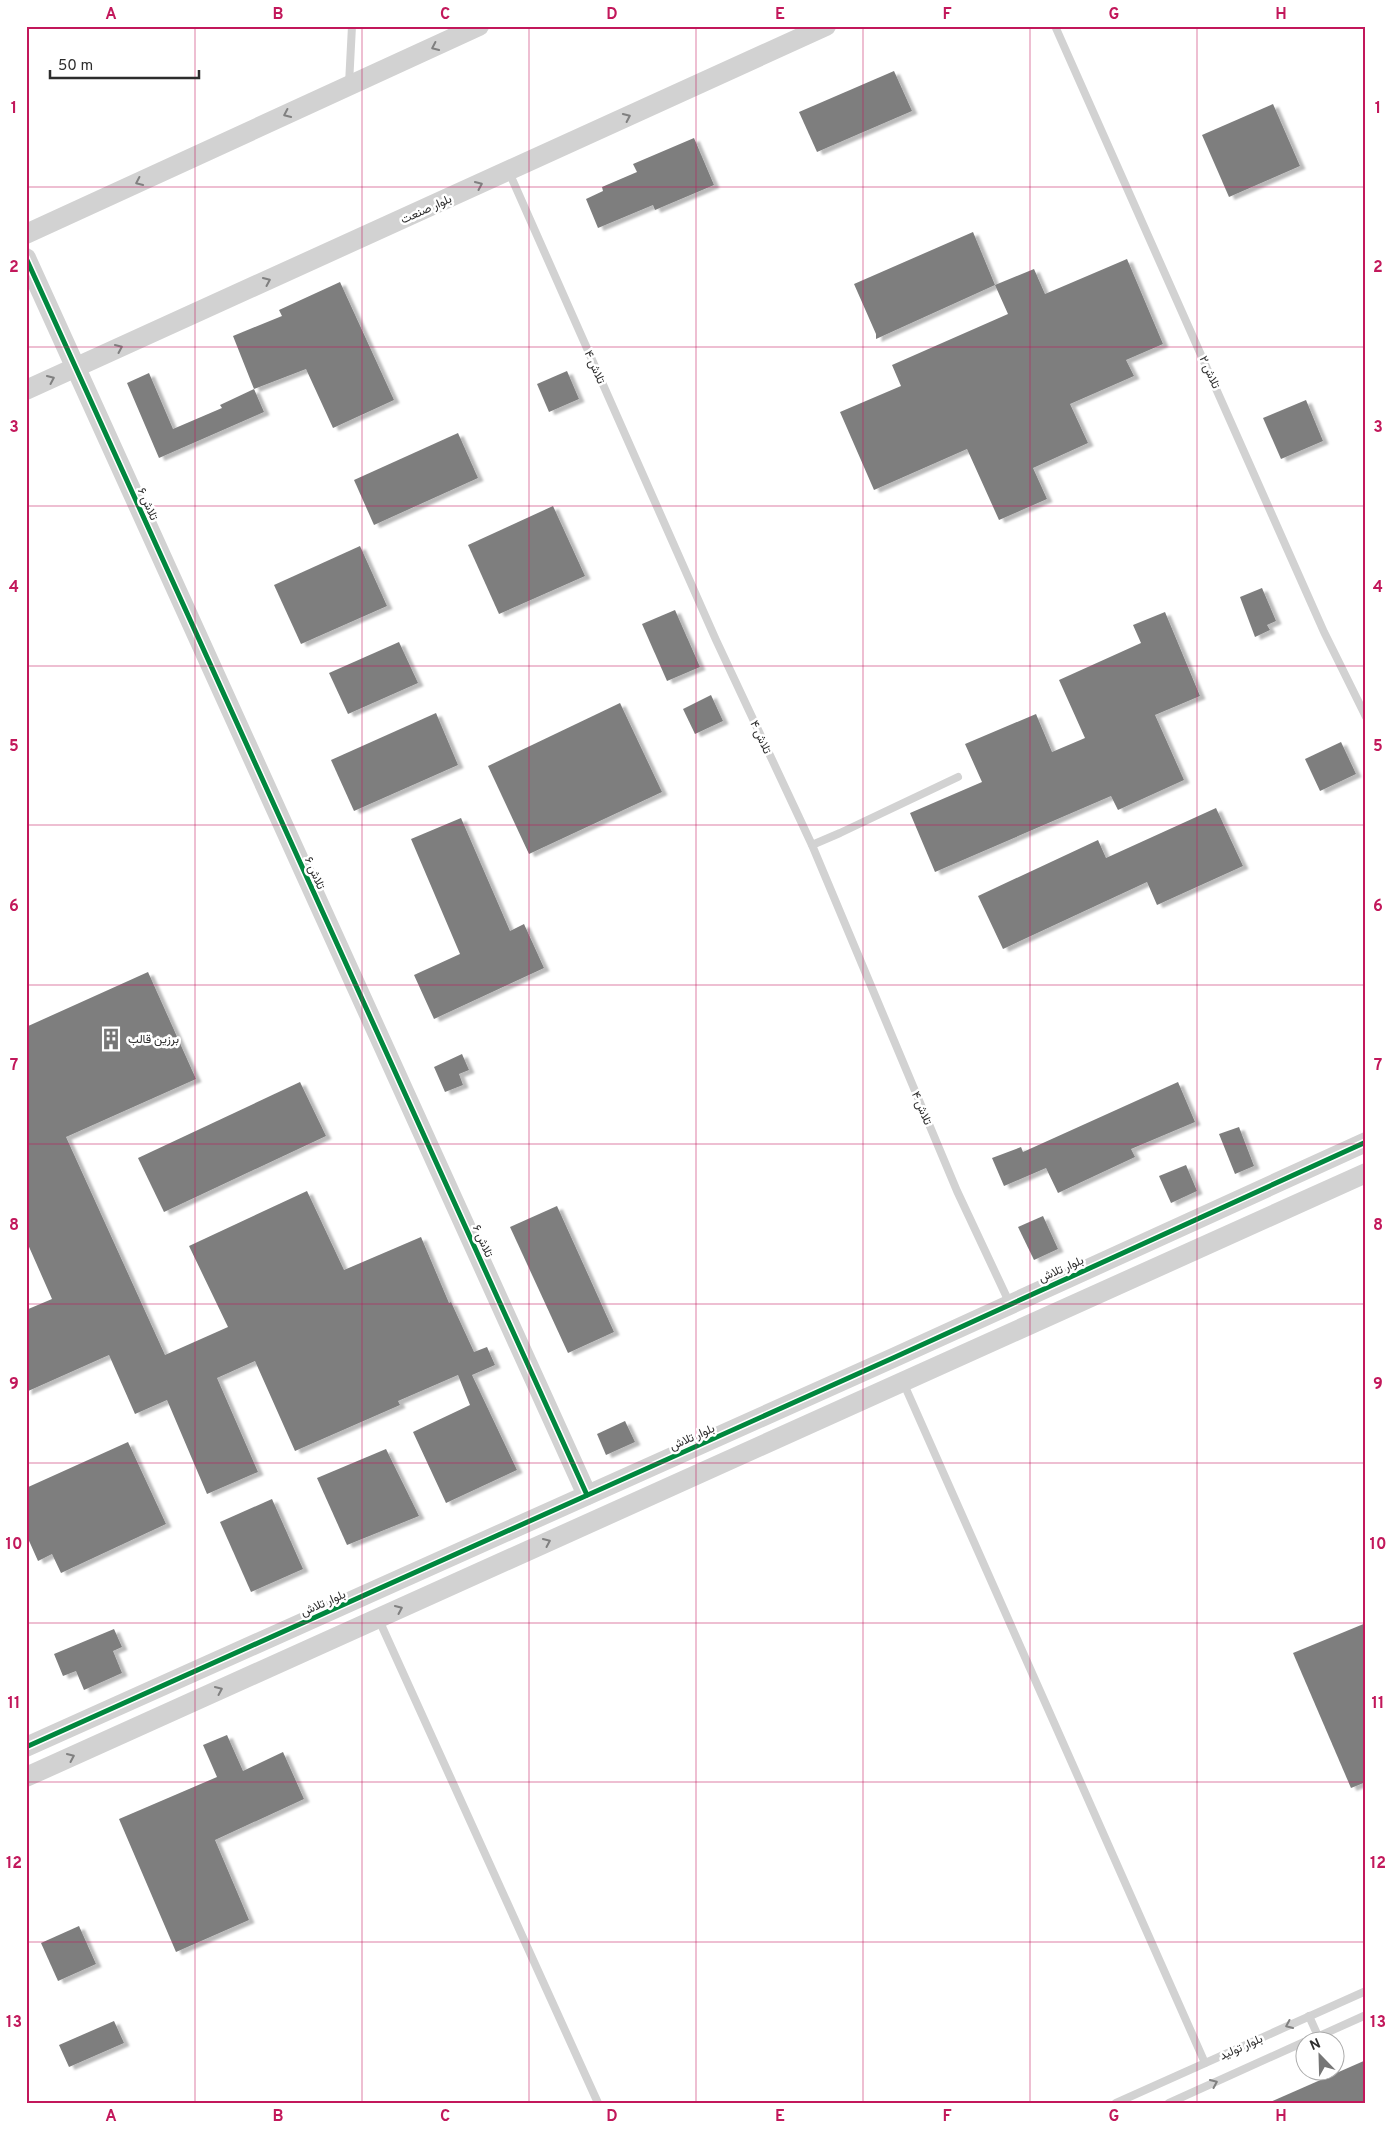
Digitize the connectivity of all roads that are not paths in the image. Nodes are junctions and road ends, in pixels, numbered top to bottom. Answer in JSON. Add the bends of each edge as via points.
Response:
{"nodes":[{"id":1,"x":352,"y":26,"type":"edge"},
{"id":2,"x":479,"y":26,"type":"edge"},
{"id":3,"x":826,"y":26,"type":"edge"},
{"id":4,"x":1055,"y":26,"type":"edge"},
{"id":5,"x":348,"y":86,"type":"junction"},
{"id":6,"x":508,"y":172,"type":"junction"},
{"id":7,"x":26,"y":234,"type":"edge"},
{"id":8,"x":26,"y":258,"type":"edge"},
{"id":9,"x":75,"y":368,"type":"junction"},
{"id":10,"x":26,"y":390,"type":"edge"},
{"id":11,"x":1366,"y":717,"type":"edge"},
{"id":12,"x":958,"y":777,"type":"dead end"},
{"id":13,"x":812,"y":845,"type":"junction"},
{"id":14,"x":1366,"y":1142,"type":"edge"},
{"id":15,"x":1366,"y":1172,"type":"edge"},
{"id":16,"x":1010,"y":1304,"type":"junction"},
{"id":17,"x":1020,"y":1328,"type":"junction"},
{"id":18,"x":892,"y":1358,"type":"junction"},
{"id":19,"x":903,"y":1382,"type":"junction"},
{"id":20,"x":587,"y":1495,"type":"junction"},
{"id":21,"x":378,"y":1618,"type":"junction"},
{"id":22,"x":26,"y":1747,"type":"edge"},
{"id":23,"x":26,"y":1777,"type":"edge"},
{"id":24,"x":1366,"y":1991,"type":"edge"},
{"id":25,"x":1366,"y":2015,"type":"edge"},
{"id":26,"x":1309,"y":2016,"type":"junction"},
{"id":27,"x":1316,"y":2032,"type":"edge"},
{"id":28,"x":1327,"y":2032,"type":"edge"},
{"id":29,"x":1294,"y":2047,"type":"edge"},
{"id":30,"x":1204,"y":2063,"type":"junction"},
{"id":31,"x":1130,"y":2100,"type":"edge"},
{"id":32,"x":598,"y":2103,"type":"edge"},
{"id":33,"x":1116,"y":2103,"type":"edge"},
{"id":34,"x":1169,"y":2103,"type":"edge"}],
"edges":[{"from":1,"to":5,"type":"lane"},
{"from":2,"to":5,"type":"street","one_way":true},
{"from":6,"to":3,"type":"street","name":"بلوار صنعت","one_way":true},
{"from":4,"to":11,"type":"lane","name":"تلاش ۲","via":[[1324,632]]},
{"from":5,"to":7,"type":"street","one_way":true},
{"from":9,"to":6,"type":"street","name":"بلوار صنعت","one_way":true},
{"from":6,"to":13,"type":"lane","name":"تلاش ۴","via":[[716,640]]},
{"from":8,"to":9,"type":"street","name":"تلاش ۶"},
{"from":10,"to":9,"type":"street","name":"بلوار صنعت","one_way":true},
{"from":9,"to":20,"type":"street","name":"تلاش ۶"},
{"from":12,"to":13,"type":"lane"},
{"from":13,"to":16,"type":"lane","name":"تلاش ۴","via":[[956,1190]]},
{"from":14,"to":16,"type":"street","name":"بلوار تلاش"},
{"from":15,"to":17,"type":"street"},
{"from":16,"to":17,"type":"street"},
{"from":16,"to":18,"type":"street","name":"بلوار تلاش"},
{"from":17,"to":19,"type":"street"},
{"from":18,"to":19,"type":"street"},
{"from":18,"to":20,"type":"street","name":"بلوار تلاش"},
{"from":21,"to":19,"type":"street","one_way":true},
{"from":19,"to":30,"type":"lane"},
{"from":20,"to":22,"type":"street","name":"بلوار تلاش"},
{"from":23,"to":21,"type":"street","one_way":true},
{"from":21,"to":32,"type":"lane"},
{"from":24,"to":26,"type":"lane","name":"بلوار تولید"},
{"from":25,"to":28,"type":"lane","name":"بلوار تولید"},
{"from":26,"to":27,"type":"lane"},
{"from":26,"to":30,"type":"lane","name":"بلوار تولید","one_way":true},
{"from":34,"to":29,"type":"lane","name":"بلوار تولید","one_way":true},
{"from":30,"to":31,"type":"lane","name":"بلوار تولید"},
{"from":31,"to":33,"type":"lane","name":"بلوار تولید"}]}
